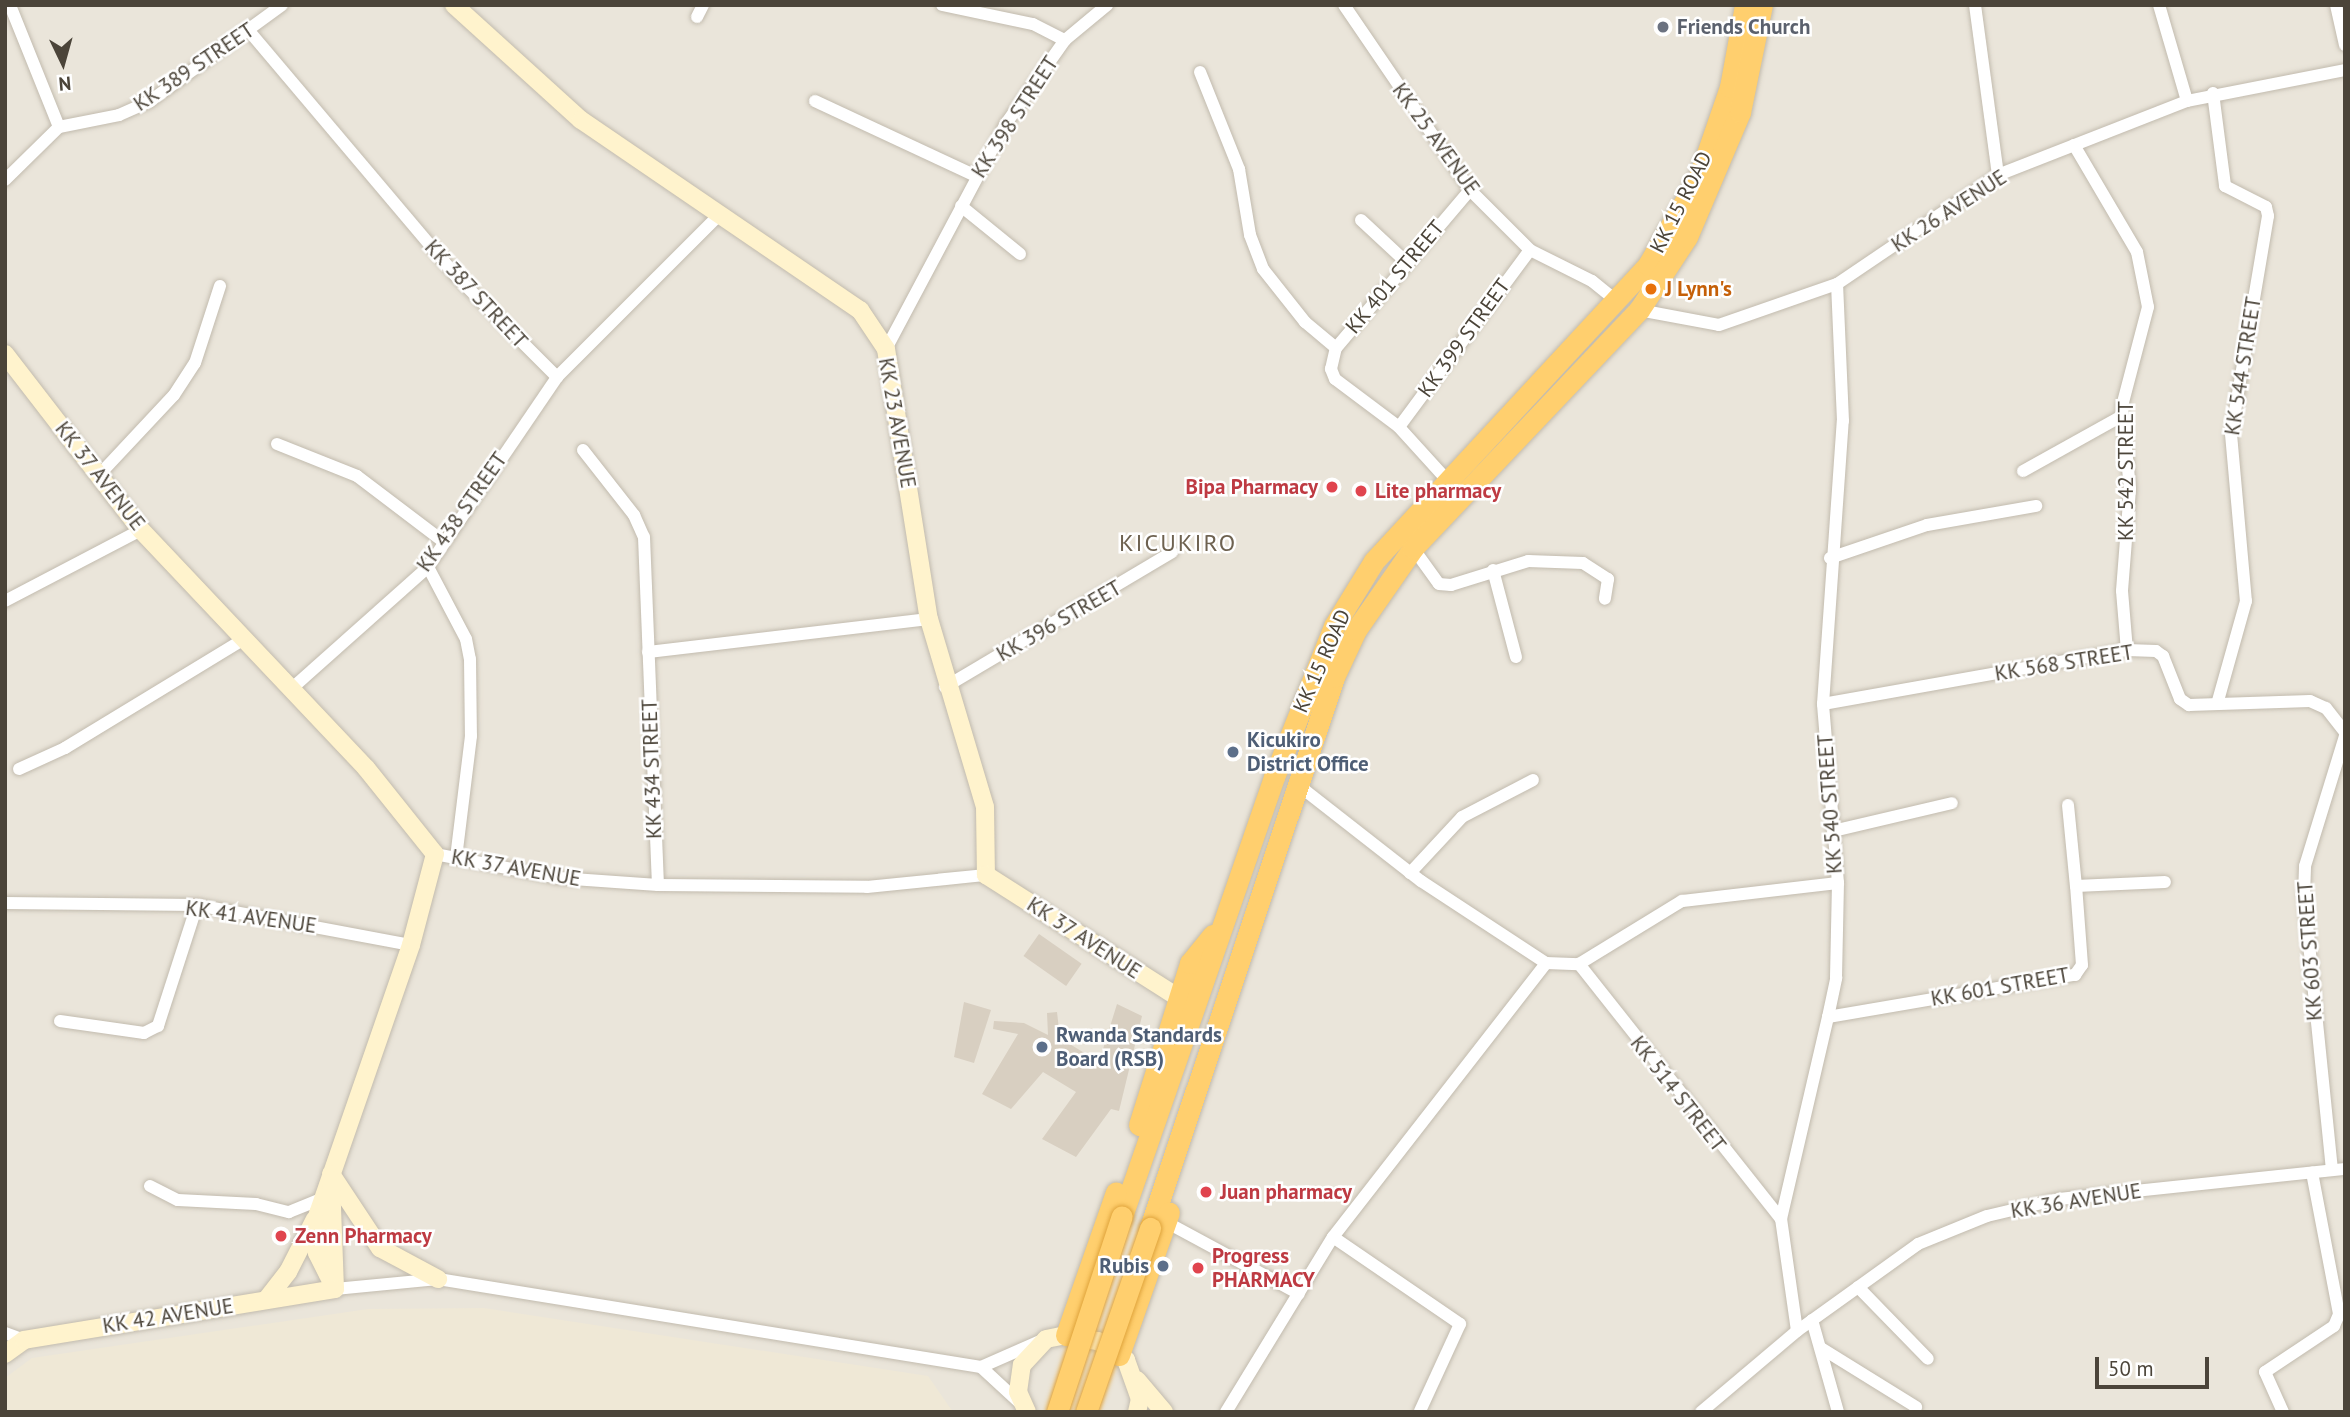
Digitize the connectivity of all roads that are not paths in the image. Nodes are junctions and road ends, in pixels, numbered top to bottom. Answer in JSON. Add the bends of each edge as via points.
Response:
{"nodes":[{"id":1,"x":10,"y":5,"type":"edge"},
{"id":2,"x":282,"y":5,"type":"edge"},
{"id":3,"x":942,"y":5,"type":"edge"},
{"id":4,"x":1107,"y":5,"type":"edge"},
{"id":5,"x":1344,"y":5,"type":"edge"},
{"id":6,"x":1745,"y":5,"type":"edge"},
{"id":7,"x":1762,"y":5,"type":"edge"},
{"id":8,"x":1975,"y":5,"type":"edge"},
{"id":9,"x":2159,"y":5,"type":"edge"},
{"id":10,"x":2336,"y":5,"type":"edge"},
{"id":11,"x":465,"y":10,"type":"edge"},
{"id":12,"x":249,"y":31,"type":"junction"},
{"id":13,"x":1065,"y":40,"type":"junction"},
{"id":14,"x":2345,"y":45,"type":"edge"},
{"id":15,"x":2345,"y":70,"type":"edge"},
{"id":16,"x":1200,"y":72,"type":"dead end"},
{"id":17,"x":2213,"y":93,"type":"junction"},
{"id":18,"x":815,"y":101,"type":"dead end"},
{"id":19,"x":2187,"y":101,"type":"junction"},
{"id":20,"x":59,"y":127,"type":"junction"},
{"id":21,"x":2074,"y":145,"type":"junction"},
{"id":22,"x":1998,"y":175,"type":"junction"},
{"id":23,"x":976,"y":176,"type":"junction"},
{"id":24,"x":5,"y":180,"type":"edge"},
{"id":25,"x":1469,"y":190,"type":"junction"},
{"id":26,"x":961,"y":206,"type":"junction"},
{"id":27,"x":720,"y":214,"type":"junction"},
{"id":28,"x":1361,"y":220,"type":"dead end"},
{"id":29,"x":1530,"y":250,"type":"junction"},
{"id":30,"x":1020,"y":254,"type":"dead end"},
{"id":31,"x":1405,"y":261,"type":"junction"},
{"id":32,"x":1838,"y":284,"type":"junction"},
{"id":33,"x":219,"y":286,"type":"dead end"},
{"id":34,"x":1617,"y":301,"type":"junction"},
{"id":35,"x":1639,"y":310,"type":"junction"},
{"id":36,"x":1336,"y":348,"type":"junction"},
{"id":37,"x":886,"y":349,"type":"junction"},
{"id":38,"x":5,"y":354,"type":"edge"},
{"id":39,"x":557,"y":377,"type":"junction"},
{"id":40,"x":2122,"y":416,"type":"junction"},
{"id":41,"x":1399,"y":427,"type":"junction"},
{"id":42,"x":277,"y":444,"type":"dead end"},
{"id":43,"x":583,"y":450,"type":"dead end"},
{"id":44,"x":2023,"y":471,"type":"dead end"},
{"id":45,"x":100,"y":474,"type":"junction"},
{"id":46,"x":1447,"y":480,"type":"junction"},
{"id":47,"x":2036,"y":506,"type":"dead end"},
{"id":48,"x":141,"y":530,"type":"junction"},
{"id":49,"x":444,"y":542,"type":"junction"},
{"id":50,"x":1413,"y":548,"type":"junction"},
{"id":51,"x":1172,"y":552,"type":"dead end"},
{"id":52,"x":1830,"y":558,"type":"junction"},
{"id":53,"x":428,"y":567,"type":"junction"},
{"id":54,"x":1493,"y":570,"type":"junction"},
{"id":55,"x":1605,"y":599,"type":"dead end"},
{"id":56,"x":5,"y":601,"type":"edge"},
{"id":57,"x":929,"y":620,"type":"junction"},
{"id":58,"x":241,"y":641,"type":"junction"},
{"id":59,"x":2127,"y":650,"type":"junction"},
{"id":60,"x":648,"y":652,"type":"junction"},
{"id":61,"x":1516,"y":657,"type":"dead end"},
{"id":62,"x":945,"y":687,"type":"junction"},
{"id":63,"x":290,"y":690,"type":"junction"},
{"id":64,"x":1823,"y":704,"type":"junction"},
{"id":65,"x":2217,"y":704,"type":"junction"},
{"id":66,"x":2345,"y":734,"type":"edge"},
{"id":67,"x":19,"y":769,"type":"dead end"},
{"id":68,"x":1533,"y":780,"type":"dead end"},
{"id":69,"x":1298,"y":785,"type":"junction"},
{"id":70,"x":1952,"y":803,"type":"dead end"},
{"id":71,"x":2068,"y":805,"type":"dead end"},
{"id":72,"x":1833,"y":831,"type":"junction"},
{"id":73,"x":435,"y":853,"type":"junction"},
{"id":74,"x":456,"y":858,"type":"junction"},
{"id":75,"x":1410,"y":873,"type":"junction"},
{"id":76,"x":986,"y":875,"type":"junction"},
{"id":77,"x":2165,"y":882,"type":"dead end"},
{"id":78,"x":1838,"y":883,"type":"junction"},
{"id":79,"x":657,"y":885,"type":"junction"},
{"id":80,"x":2076,"y":886,"type":"junction"},
{"id":81,"x":5,"y":903,"type":"edge"},
{"id":82,"x":197,"y":905,"type":"junction"},
{"id":83,"x":1221,"y":926,"type":"junction"},
{"id":84,"x":411,"y":945,"type":"junction"},
{"id":85,"x":1546,"y":963,"type":"junction"},
{"id":86,"x":1578,"y":964,"type":"junction"},
{"id":87,"x":1179,"y":998,"type":"junction"},
{"id":88,"x":1828,"y":1017,"type":"junction"},
{"id":89,"x":60,"y":1021,"type":"dead end"},
{"id":90,"x":2339,"y":1170,"type":"edge"},
{"id":91,"x":2312,"y":1173,"type":"junction"},
{"id":92,"x":331,"y":1174,"type":"junction"},
{"id":93,"x":150,"y":1186,"type":"dead end"},
{"id":94,"x":320,"y":1206,"type":"junction"},
{"id":95,"x":1781,"y":1219,"type":"junction"},
{"id":96,"x":1158,"y":1225,"type":"junction"},
{"id":97,"x":1333,"y":1237,"type":"junction"},
{"id":98,"x":438,"y":1279,"type":"junction"},
{"id":99,"x":1858,"y":1287,"type":"junction"},
{"id":100,"x":335,"y":1289,"type":"junction"},
{"id":101,"x":1299,"y":1294,"type":"junction"},
{"id":102,"x":266,"y":1300,"type":"junction"},
{"id":103,"x":1812,"y":1320,"type":"junction"},
{"id":104,"x":1797,"y":1331,"type":"junction"},
{"id":105,"x":5,"y":1333,"type":"edge"},
{"id":106,"x":1056,"y":1337,"type":"junction"},
{"id":107,"x":24,"y":1340,"type":"junction"},
{"id":108,"x":1821,"y":1348,"type":"junction"},
{"id":109,"x":5,"y":1354,"type":"edge"},
{"id":110,"x":1119,"y":1355,"type":"junction"},
{"id":111,"x":1928,"y":1359,"type":"dead end"},
{"id":112,"x":981,"y":1367,"type":"junction"},
{"id":113,"x":1136,"y":1378,"type":"junction"},
{"id":114,"x":1916,"y":1407,"type":"dead end"},
{"id":115,"x":1024,"y":1408,"type":"edge"},
{"id":116,"x":1420,"y":1411,"type":"edge"},
{"id":117,"x":1057,"y":1412,"type":"edge"},
{"id":118,"x":1086,"y":1412,"type":"edge"},
{"id":119,"x":1137,"y":1412,"type":"edge"},
{"id":120,"x":1164,"y":1412,"type":"edge"},
{"id":121,"x":1226,"y":1412,"type":"edge"},
{"id":122,"x":1701,"y":1412,"type":"edge"},
{"id":123,"x":1838,"y":1412,"type":"edge"},
{"id":124,"x":2283,"y":1412,"type":"edge"}],
"edges":[{"from":1,"to":20,"type":"street"},
{"from":2,"to":12,"type":"street","name":"KK 389 STREET"},
{"from":3,"to":13,"type":"street","via":[[1033,24]]},
{"from":4,"to":13,"type":"street","name":"KK 398 STREET"},
{"from":5,"to":25,"type":"street","name":"KK 25 AVENUE"},
{"from":6,"to":34,"type":"highway","name":"KK 15 ROAD","via":[[1730,87],[1699,177],[1648,265]]},
{"from":7,"to":35,"type":"highway","name":"KK 15 ROAD","via":[[1740,112],[1714,183],[1687,237]]},
{"from":8,"to":22,"type":"street"},
{"from":9,"to":19,"type":"street"},
{"from":10,"to":14,"type":"street"},
{"from":11,"to":27,"type":"main road","name":"KK 23 AVENUE","via":[[571,113]]},
{"from":12,"to":20,"type":"street","name":"KK 389 STREET","via":[[150,101],[119,116]]},
{"from":12,"to":39,"type":"street","name":"KK 387 STREET","via":[[454,274]]},
{"from":13,"to":23,"type":"street","name":"KK 398 STREET"},
{"from":15,"to":17,"type":"street","name":"KK 26 AVENUE"},
{"from":16,"to":36,"type":"street","via":[[1239,169],[1250,235],[1263,269],[1305,322]]},
{"from":17,"to":19,"type":"street","name":"KK 26 AVENUE"},
{"from":17,"to":65,"type":"street","name":"KK 544 STREET","via":[[2225,186],[2266,207],[2268,216],[2231,434],[2246,601]]},
{"from":18,"to":23,"type":"street"},
{"from":19,"to":21,"type":"street","name":"KK 26 AVENUE"},
{"from":20,"to":24,"type":"street","via":[[29,150]]},
{"from":21,"to":22,"type":"street","name":"KK 26 AVENUE"},
{"from":21,"to":40,"type":"street","name":"KK 542 STREET","via":[[2137,252],[2148,307]]},
{"from":22,"to":32,"type":"street","name":"KK 26 AVENUE"},
{"from":23,"to":26,"type":"street","name":"KK 398 STREET"},
{"from":25,"to":29,"type":"street","name":"KK 25 AVENUE"},
{"from":25,"to":31,"type":"street","name":"KK 401 STREET"},
{"from":26,"to":30,"type":"street"},
{"from":26,"to":37,"type":"street","name":"KK 398 STREET"},
{"from":27,"to":37,"type":"main road","name":"KK 23 AVENUE","via":[[860,310]]},
{"from":27,"to":39,"type":"street"},
{"from":28,"to":31,"type":"street"},
{"from":29,"to":34,"type":"street","name":"KK 25 AVENUE","via":[[1592,281]]},
{"from":29,"to":41,"type":"street","name":"KK 399 STREET"},
{"from":31,"to":36,"type":"street","name":"KK 401 STREET"},
{"from":32,"to":35,"type":"street","name":"KK 26 AVENUE","via":[[1719,326]]},
{"from":32,"to":52,"type":"street","name":"KK 540 STREET","via":[[1843,421]]},
{"from":33,"to":45,"type":"street","via":[[195,363],[174,395]]},
{"from":34,"to":35,"type":"highway"},
{"from":34,"to":46,"type":"highway","name":"KK 15 ROAD"},
{"from":35,"to":50,"type":"highway","name":"KK 15 ROAD"},
{"from":36,"to":41,"type":"street","name":"KK 401 STREET","via":[[1331,369],[1335,379]]},
{"from":37,"to":57,"type":"main road","name":"KK 23 AVENUE"},
{"from":38,"to":45,"type":"main road","name":"KK 37 AVENUE"},
{"from":39,"to":49,"type":"street","name":"KK 438 STREET"},
{"from":40,"to":44,"type":"street"},
{"from":40,"to":59,"type":"street","name":"KK 542 STREET","via":[[2130,489],[2122,591]]},
{"from":41,"to":46,"type":"street"},
{"from":42,"to":49,"type":"street","via":[[357,476]]},
{"from":43,"to":60,"type":"street","name":"KK 434 STREET","via":[[634,515],[644,537]]},
{"from":45,"to":48,"type":"main road","name":"KK 37 AVENUE"},
{"from":46,"to":83,"type":"highway","name":"KK 15 ROAD","via":[[1374,561],[1334,626]]},
{"from":47,"to":52,"type":"street","via":[[1927,525]]},
{"from":48,"to":56,"type":"street"},
{"from":48,"to":58,"type":"main road","name":"KK 37 AVENUE"},
{"from":49,"to":53,"type":"street","name":"KK 438 STREET"},
{"from":50,"to":54,"type":"street","via":[[1439,584]]},
{"from":50,"to":69,"type":"highway","name":"KK 15 ROAD","via":[[1342,657]]},
{"from":51,"to":62,"type":"street","name":"KK 396 STREET"},
{"from":52,"to":64,"type":"street","name":"KK 540 STREET"},
{"from":53,"to":63,"type":"street","name":"KK 438 STREET"},
{"from":53,"to":74,"type":"street","via":[[466,639],[470,659],[471,736]]},
{"from":54,"to":55,"type":"street","via":[[1528,561],[1583,563],[1608,579]]},
{"from":54,"to":61,"type":"street"},
{"from":57,"to":60,"type":"street"},
{"from":57,"to":62,"type":"main road","name":"KK 23 AVENUE"},
{"from":58,"to":63,"type":"main road","name":"KK 37 AVENUE"},
{"from":58,"to":67,"type":"street","via":[[65,748]]},
{"from":59,"to":64,"type":"street","name":"KK 568 STREET"},
{"from":59,"to":65,"type":"street","name":"KK 568 STREET","via":[[2163,656],[2180,699],[2189,705]]},
{"from":60,"to":79,"type":"street","name":"KK 434 STREET"},
{"from":62,"to":76,"type":"main road","name":"KK 23 AVENUE","via":[[985,807]]},
{"from":63,"to":73,"type":"main road","name":"KK 37 AVENUE","via":[[366,768]]},
{"from":64,"to":72,"type":"street","name":"KK 540 STREET"},
{"from":65,"to":66,"type":"street","name":"KK 568 STREET","via":[[2310,701],[2326,708]]},
{"from":66,"to":90,"type":"street","name":"KK 603 STREET","via":[[2304,876],[2306,959]]},
{"from":68,"to":75,"type":"street","via":[[1462,817]]},
{"from":69,"to":75,"type":"street"},
{"from":69,"to":96,"type":"highway","name":"KK 15 ROAD"},
{"from":70,"to":72,"type":"street"},
{"from":71,"to":80,"type":"street","name":"KK 601 STREET"},
{"from":72,"to":78,"type":"street","name":"KK 540 STREET"},
{"from":73,"to":74,"type":"street","name":"KK 37 AVENUE"},
{"from":73,"to":84,"type":"main road"},
{"from":74,"to":79,"type":"street","name":"KK 37 AVENUE","via":[[559,878]]},
{"from":75,"to":85,"type":"street"},
{"from":76,"to":79,"type":"street","name":"KK 37 AVENUE","via":[[867,887]]},
{"from":76,"to":87,"type":"main road","name":"KK 37 AVENUE"},
{"from":77,"to":80,"type":"street"},
{"from":78,"to":86,"type":"street","name":"KK 540 STREET","via":[[1682,901]]},
{"from":78,"to":88,"type":"street","via":[[1836,978]]},
{"from":80,"to":88,"type":"street","name":"KK 601 STREET","via":[[2082,965],[2075,975]]},
{"from":81,"to":82,"type":"street","name":"KK 41 AVENUE"},
{"from":82,"to":84,"type":"street","name":"KK 41 AVENUE"},
{"from":82,"to":89,"type":"street","via":[[158,1026],[144,1033]]},
{"from":83,"to":87,"type":"highway","via":[[1190,962]]},
{"from":83,"to":117,"type":"highway","name":"KK 15 ROAD","bridge":true},
{"from":84,"to":92,"type":"main road"},
{"from":85,"to":86,"type":"street"},
{"from":85,"to":97,"type":"street"},
{"from":86,"to":95,"type":"street","name":"KK 514 STREET"},
{"from":87,"to":106,"type":"highway"},
{"from":88,"to":95,"type":"street"},
{"from":90,"to":91,"type":"street","name":"KK 36 AVENUE"},
{"from":91,"to":99,"type":"street","name":"KK 36 AVENUE","via":[[2059,1199],[1987,1216],[1918,1244]]},
{"from":91,"to":124,"type":"street","via":[[2339,1314],[2334,1326],[2265,1372]]},
{"from":92,"to":94,"type":"main road"},
{"from":92,"to":98,"type":"main road","via":[[380,1248]]},
{"from":92,"to":100,"type":"main road"},
{"from":93,"to":94,"type":"street","via":[[178,1200],[256,1204],[289,1213]]},
{"from":94,"to":100,"type":"main road","via":[[317,1253]]},
{"from":94,"to":102,"type":"main road","via":[[288,1272]]},
{"from":95,"to":104,"type":"street"},
{"from":96,"to":101,"type":"street"},
{"from":96,"to":110,"type":"highway"},
{"from":96,"to":118,"type":"highway","name":"KK 15 ROAD","bridge":true},
{"from":97,"to":101,"type":"street"},
{"from":97,"to":116,"type":"street","via":[[1460,1324]]},
{"from":98,"to":100,"type":"street"},
{"from":98,"to":112,"type":"street"},
{"from":99,"to":103,"type":"street","name":"KK 36 AVENUE"},
{"from":99,"to":111,"type":"street"},
{"from":100,"to":102,"type":"main road","name":"KK 42 AVENUE"},
{"from":101,"to":121,"type":"street"},
{"from":102,"to":107,"type":"main road","name":"KK 42 AVENUE"},
{"from":103,"to":104,"type":"street","name":"KK 36 AVENUE"},
{"from":103,"to":108,"type":"street"},
{"from":104,"to":122,"type":"street","name":"KK 36 AVENUE"},
{"from":105,"to":107,"type":"street"},
{"from":106,"to":110,"type":"main road","via":[[1098,1341]]},
{"from":106,"to":112,"type":"street"},
{"from":106,"to":115,"type":"main road","via":[[1022,1365]]},
{"from":107,"to":109,"type":"main road","name":"KK 42 AVENUE"},
{"from":108,"to":114,"type":"street"},
{"from":108,"to":123,"type":"street"},
{"from":110,"to":113,"type":"main road"},
{"from":112,"to":115,"type":"street"},
{"from":113,"to":119,"type":"main road"},
{"from":113,"to":120,"type":"main road"}]}
